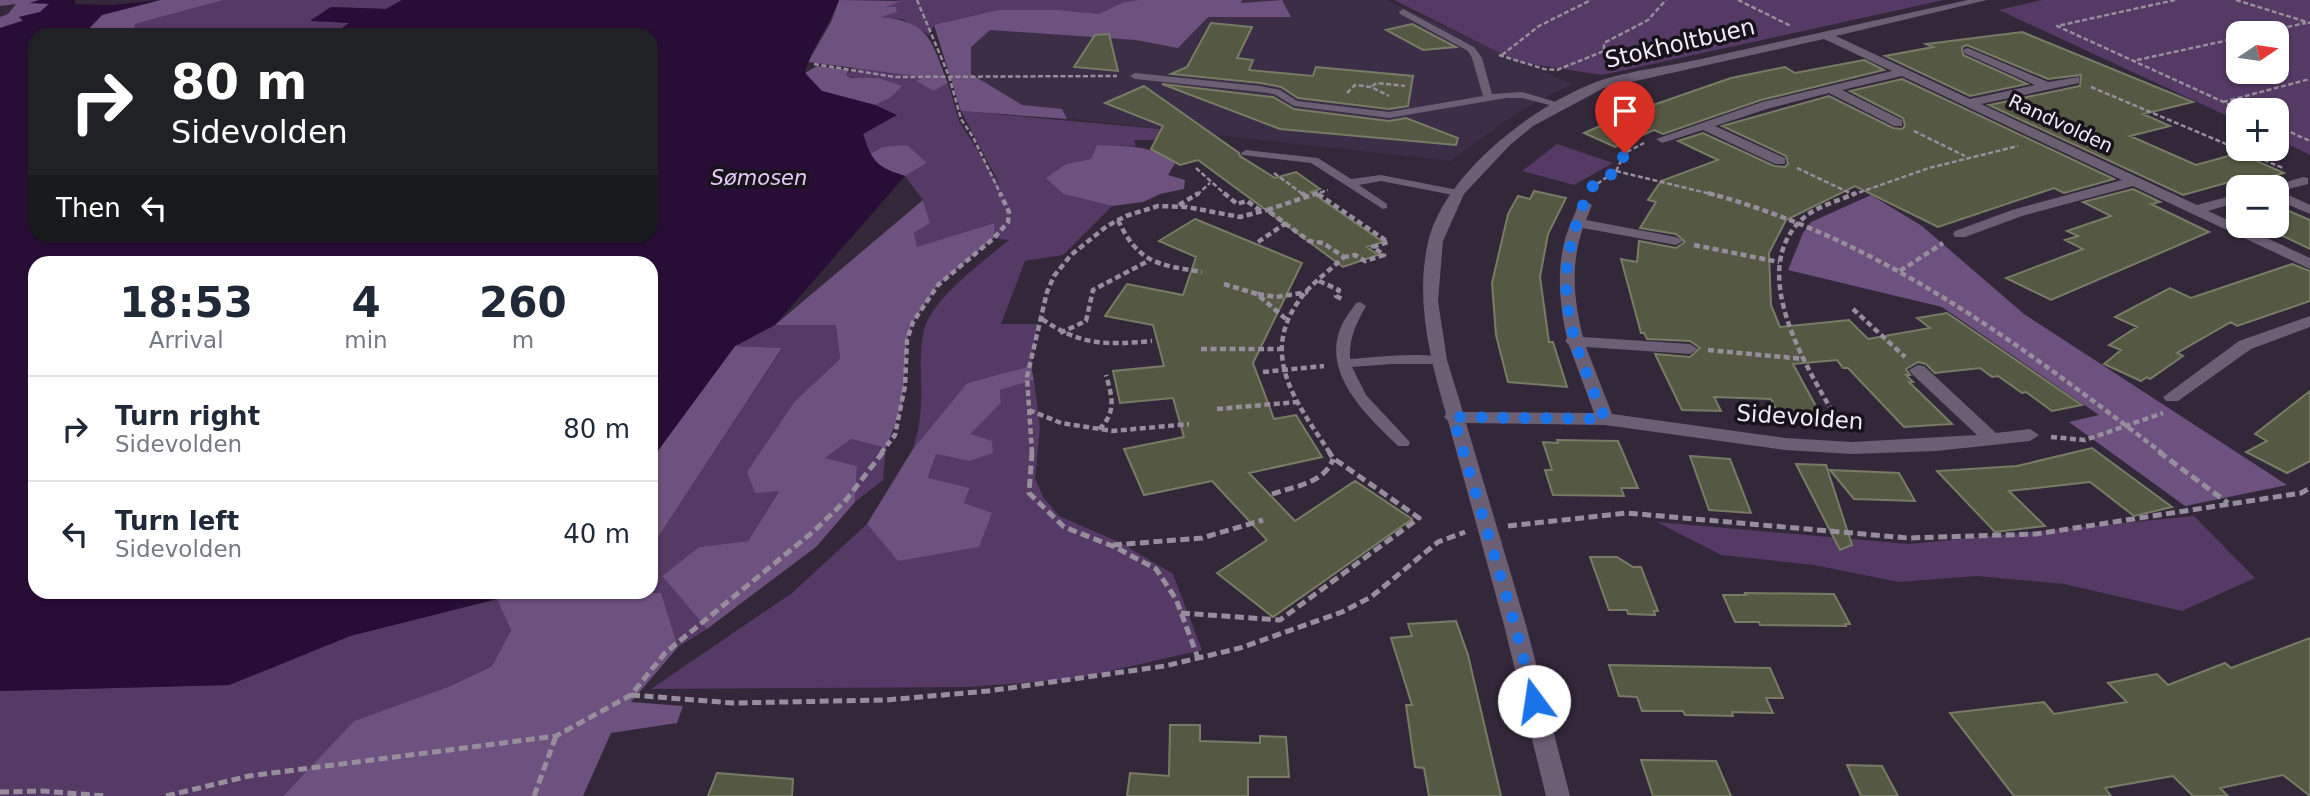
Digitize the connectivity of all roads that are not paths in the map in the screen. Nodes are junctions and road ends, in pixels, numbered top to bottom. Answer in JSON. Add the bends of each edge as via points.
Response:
{"nodes":[{"id":1,"x":1982,"y":0,"type":"edge"},
{"id":2,"x":1403,"y":12,"type":"dead end"},
{"id":3,"x":1817,"y":35,"type":"junction"},
{"id":4,"x":1968,"y":51,"type":"dead end"},
{"id":5,"x":1904,"y":72,"type":"junction"},
{"id":6,"x":1135,"y":76,"type":"road end"},
{"id":7,"x":2075,"y":80,"type":"road end"},
{"id":8,"x":2047,"y":86,"type":"junction"},
{"id":9,"x":1830,"y":89,"type":"junction"},
{"id":10,"x":1488,"y":97,"type":"junction"},
{"id":11,"x":1968,"y":103,"type":"junction"},
{"id":12,"x":1561,"y":105,"type":"junction"},
{"id":13,"x":1898,"y":123,"type":"road end"},
{"id":14,"x":1703,"y":125,"type":"junction"},
{"id":15,"x":1662,"y":139,"type":"road end"},
{"id":16,"x":1247,"y":153,"type":"dead end"},
{"id":17,"x":1780,"y":160,"type":"road end"},
{"id":18,"x":2135,"y":181,"type":"junction"},
{"id":19,"x":2303,"y":181,"type":"dead end"},
{"id":20,"x":1349,"y":183,"type":"junction"},
{"id":21,"x":2289,"y":185,"type":"edge"},
{"id":22,"x":1458,"y":193,"type":"junction"},
{"id":23,"x":2289,"y":200,"type":"edge"},
{"id":24,"x":2226,"y":201,"type":"edge"},
{"id":25,"x":1585,"y":205,"type":"road end"},
{"id":26,"x":1383,"y":206,"type":"dead end"},
{"id":27,"x":2195,"y":210,"type":"junction"},
{"id":28,"x":2310,"y":210,"type":"edge"},
{"id":29,"x":1577,"y":223,"type":"junction"},
{"id":30,"x":1960,"y":234,"type":"road end"},
{"id":31,"x":1676,"y":241,"type":"road end"},
{"id":32,"x":2310,"y":264,"type":"edge"},
{"id":33,"x":1360,"y":306,"type":"road end"},
{"id":34,"x":2310,"y":321,"type":"edge"},
{"id":35,"x":1573,"y":341,"type":"junction"},
{"id":36,"x":1690,"y":349,"type":"road end"},
{"id":37,"x":1439,"y":360,"type":"junction"},
{"id":38,"x":1343,"y":364,"type":"junction"},
{"id":39,"x":1918,"y":370,"type":"road end"},
{"id":40,"x":2172,"y":397,"type":"road end"},
{"id":41,"x":1453,"y":417,"type":"junction"},
{"id":42,"x":1605,"y":419,"type":"junction"},
{"id":43,"x":2030,"y":435,"type":"road end"},
{"id":44,"x":1992,"y":439,"type":"junction"},
{"id":45,"x":1403,"y":443,"type":"dead end"},
{"id":46,"x":1558,"y":796,"type":"edge"}],
"edges":[{"from":1,"to":3,"type":"street","name":"Stokholtbuen"},
{"from":2,"to":10,"type":"lane","via":[[1465,44],[1477,58]]},
{"from":3,"to":5,"type":"street","name":"Randvolden"},
{"from":3,"to":12,"type":"street","name":"Stokholtbuen","via":[[1600,85]]},
{"from":4,"to":8,"type":"street","name":"Randvolden"},
{"from":5,"to":9,"type":"street"},
{"from":5,"to":11,"type":"street","name":"Randvolden"},
{"from":6,"to":10,"type":"lane","via":[[1260,89],[1277,92],[1294,103],[1389,114]]},
{"from":7,"to":8,"type":"street","name":"Randvolden"},
{"from":8,"to":11,"type":"street","name":"Randvolden"},
{"from":9,"to":13,"type":"street"},
{"from":9,"to":14,"type":"street"},
{"from":10,"to":12,"type":"lane","via":[[1522,95]]},
{"from":11,"to":18,"type":"street","name":"Randvolden"},
{"from":12,"to":22,"type":"street","name":"Stokholtbuen","via":[[1504,143]]},
{"from":14,"to":15,"type":"street"},
{"from":14,"to":17,"type":"street"},
{"from":16,"to":20,"type":"lane","via":[[1314,160]]},
{"from":18,"to":27,"type":"street","name":"Randvolden"},
{"from":18,"to":30,"type":"street","name":"Randvolden","via":[[2017,213]]},
{"from":19,"to":21,"type":"street"},
{"from":20,"to":22,"type":"lane","via":[[1381,178]]},
{"from":20,"to":26,"type":"lane"},
{"from":22,"to":37,"type":"street","name":"Stokholtbuen","via":[[1436,241],[1430,301]]},
{"from":23,"to":28,"type":"street"},
{"from":24,"to":27,"type":"street"},
{"from":25,"to":29,"type":"street"},
{"from":27,"to":32,"type":"street","name":"Randvolden"},
{"from":29,"to":31,"type":"street"},
{"from":29,"to":35,"type":"street","via":[[1567,257],[1566,296]]},
{"from":33,"to":38,"type":"lane","via":[[1344,333]]},
{"from":34,"to":40,"type":"street","via":[[2245,345]]},
{"from":35,"to":36,"type":"street"},
{"from":35,"to":42,"type":"street"},
{"from":37,"to":38,"type":"lane"},
{"from":37,"to":41,"type":"street","name":"Stokholtbuen"},
{"from":38,"to":45,"type":"lane","via":[[1372,413]]},
{"from":39,"to":44,"type":"street"},
{"from":41,"to":42,"type":"street","name":"Sidevolden"},
{"from":41,"to":46,"type":"street","name":"Stokholtbuen","via":[[1515,625]]},
{"from":42,"to":44,"type":"street","name":"Sidevolden","via":[[1784,444],[1852,448]]},
{"from":43,"to":44,"type":"street","name":"Sidevolden"}]}
